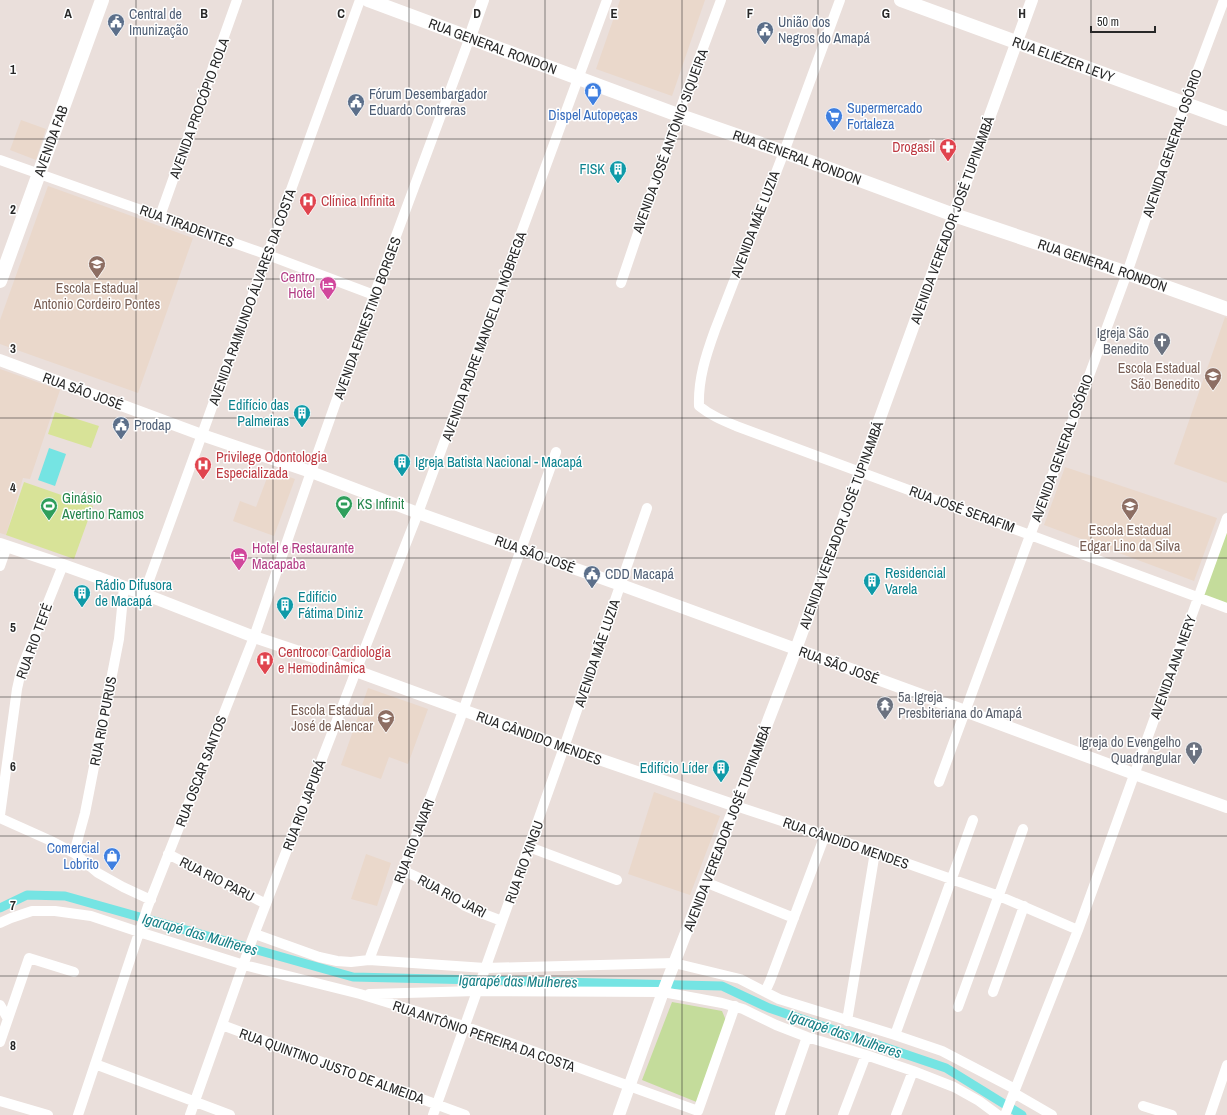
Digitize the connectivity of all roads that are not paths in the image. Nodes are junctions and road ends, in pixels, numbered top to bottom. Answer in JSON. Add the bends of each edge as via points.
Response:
{"nodes":[{"id":1,"x":102,"y":0,"type":"edge"},
{"id":2,"x":237,"y":0,"type":"edge"},
{"id":3,"x":360,"y":0,"type":"edge"},
{"id":4,"x":368,"y":0,"type":"edge"},
{"id":5,"x":483,"y":0,"type":"edge"},
{"id":6,"x":607,"y":0,"type":"edge"},
{"id":7,"x":721,"y":0,"type":"edge"},
{"id":8,"x":840,"y":0,"type":"edge"},
{"id":9,"x":901,"y":0,"type":"edge"},
{"id":10,"x":1032,"y":0,"type":"edge"},
{"id":11,"x":1224,"y":0,"type":"edge"},
{"id":12,"x":470,"y":37,"type":"junction"},
{"id":13,"x":1017,"y":42,"type":"junction"},
{"id":14,"x":579,"y":78,"type":"junction"},
{"id":15,"x":1185,"y":104,"type":"junction"},
{"id":16,"x":678,"y":115,"type":"junction"},
{"id":17,"x":1227,"y":119,"type":"edge"},
{"id":18,"x":784,"y":152,"type":"junction"},
{"id":19,"x":0,"y":160,"type":"edge"},
{"id":20,"x":39,"y":174,"type":"junction"},
{"id":21,"x":954,"y":215,"type":"junction"},
{"id":22,"x":160,"y":216,"type":"junction"},
{"id":23,"x":268,"y":255,"type":"junction"},
{"id":24,"x":1127,"y":273,"type":"junction"},
{"id":25,"x":0,"y":281,"type":"edge"},
{"id":26,"x":621,"y":283,"type":"dead end"},
{"id":27,"x":374,"y":295,"type":"junction"},
{"id":28,"x":1227,"y":309,"type":"edge"},
{"id":29,"x":0,"y":360,"type":"edge"},
{"id":30,"x":699,"y":406,"type":"joint"},
{"id":31,"x":202,"y":435,"type":"junction"},
{"id":32,"x":556,"y":452,"type":"dead end"},
{"id":33,"x":311,"y":472,"type":"junction"},
{"id":34,"x":861,"y":472,"type":"junction"},
{"id":35,"x":647,"y":508,"type":"dead end"},
{"id":36,"x":418,"y":513,"type":"junction"},
{"id":37,"x":1227,"y":518,"type":"edge"},
{"id":38,"x":1030,"y":534,"type":"junction"},
{"id":39,"x":3,"y":545,"type":"edge"},
{"id":40,"x":520,"y":548,"type":"junction"},
{"id":41,"x":63,"y":565,"type":"junction"},
{"id":42,"x":0,"y":566,"type":"edge"},
{"id":43,"x":621,"y":585,"type":"junction"},
{"id":44,"x":124,"y":587,"type":"junction"},
{"id":45,"x":144,"y":594,"type":"junction"},
{"id":46,"x":1198,"y":598,"type":"junction"},
{"id":47,"x":1227,"y":608,"type":"edge"},
{"id":48,"x":254,"y":637,"type":"junction"},
{"id":49,"x":796,"y":649,"type":"junction"},
{"id":50,"x":356,"y":671,"type":"junction"},
{"id":51,"x":965,"y":710,"type":"junction"},
{"id":52,"x":461,"y":716,"type":"junction"},
{"id":53,"x":564,"y":750,"type":"junction"},
{"id":54,"x":1134,"y":774,"type":"junction"},
{"id":55,"x":939,"y":782,"type":"dead end"},
{"id":56,"x":736,"y":806,"type":"junction"},
{"id":57,"x":1227,"y":806,"type":"edge"},
{"id":58,"x":0,"y":815,"type":"edge"},
{"id":59,"x":0,"y":818,"type":"edge"},
{"id":60,"x":973,"y":820,"type":"dead end"},
{"id":61,"x":1023,"y":829,"type":"dead end"},
{"id":62,"x":825,"y":835,"type":"junction"},
{"id":63,"x":529,"y":847,"type":"junction"},
{"id":64,"x":875,"y":852,"type":"junction"},
{"id":65,"x":74,"y":853,"type":"junction"},
{"id":66,"x":168,"y":854,"type":"junction"},
{"id":67,"x":402,"y":870,"type":"junction"},
{"id":68,"x":952,"y":879,"type":"junction"},
{"id":69,"x":617,"y":880,"type":"dead end"},
{"id":70,"x":705,"y":882,"type":"junction"},
{"id":71,"x":999,"y":896,"type":"junction"},
{"id":72,"x":149,"y":903,"type":"junction"},
{"id":73,"x":266,"y":904,"type":"junction"},
{"id":74,"x":1024,"y":906,"type":"junction"},
{"id":75,"x":794,"y":918,"type":"junction"},
{"id":76,"x":502,"y":920,"type":"junction"},
{"id":77,"x":0,"y":923,"type":"edge"},
{"id":78,"x":141,"y":929,"type":"junction"},
{"id":79,"x":1078,"y":930,"type":"junction"},
{"id":80,"x":254,"y":937,"type":"junction"},
{"id":81,"x":368,"y":960,"type":"junction"},
{"id":82,"x":244,"y":963,"type":"junction"},
{"id":83,"x":673,"y":967,"type":"junction"},
{"id":84,"x":485,"y":969,"type":"junction"},
{"id":85,"x":74,"y":972,"type":"dead end"},
{"id":86,"x":478,"y":987,"type":"junction"},
{"id":87,"x":664,"y":990,"type":"junction"},
{"id":88,"x":765,"y":992,"type":"junction"},
{"id":89,"x":993,"y":992,"type":"dead end"},
{"id":90,"x":360,"y":994,"type":"junction"},
{"id":91,"x":13,"y":1004,"type":"junction"},
{"id":92,"x":735,"y":1006,"type":"junction"},
{"id":93,"x":958,"y":1007,"type":"dead end"},
{"id":94,"x":1,"y":1008,"type":"edge"},
{"id":95,"x":8,"y":1019,"type":"junction"},
{"id":96,"x":847,"y":1021,"type":"junction"},
{"id":97,"x":222,"y":1025,"type":"junction"},
{"id":98,"x":464,"y":1026,"type":"junction"},
{"id":99,"x":895,"y":1035,"type":"junction"},
{"id":100,"x":807,"y":1037,"type":"junction"},
{"id":101,"x":0,"y":1042,"type":"edge"},
{"id":102,"x":866,"y":1055,"type":"junction"},
{"id":103,"x":95,"y":1064,"type":"junction"},
{"id":104,"x":1227,"y":1065,"type":"edge"},
{"id":105,"x":913,"y":1070,"type":"junction"},
{"id":106,"x":630,"y":1086,"type":"junction"},
{"id":107,"x":1014,"y":1093,"type":"junction"},
{"id":108,"x":0,"y":1101,"type":"edge"},
{"id":109,"x":195,"y":1102,"type":"junction"},
{"id":110,"x":436,"y":1105,"type":"junction"},
{"id":111,"x":1143,"y":1106,"type":"dead end"},
{"id":112,"x":780,"y":1114,"type":"dead end"},
{"id":113,"x":1003,"y":1114,"type":"edge"},
{"id":114,"x":48,"y":1115,"type":"edge"},
{"id":115,"x":78,"y":1115,"type":"edge"},
{"id":116,"x":190,"y":1115,"type":"edge"},
{"id":117,"x":230,"y":1115,"type":"edge"},
{"id":118,"x":432,"y":1115,"type":"edge"},
{"id":119,"x":465,"y":1115,"type":"edge"},
{"id":120,"x":619,"y":1115,"type":"edge"},
{"id":121,"x":843,"y":1115,"type":"edge"},
{"id":122,"x":896,"y":1115,"type":"edge"},
{"id":123,"x":1052,"y":1115,"type":"edge"},
{"id":124,"x":1172,"y":1115,"type":"edge"},
{"id":125,"x":1210,"y":1115,"type":"edge"}],
"edges":[{"from":1,"to":20,"type":"main road","name":"AVENIDA FAB"},
{"from":2,"to":22,"type":"street","name":"AVENIDA PROCÓPIO ROLA"},
{"from":3,"to":23,"type":"street","name":"AVENIDA RAIMUNDO ÁLVARES DA COSTA"},
{"from":4,"to":12,"type":"main road","name":"RUA GENERAL RONDON"},
{"from":5,"to":12,"type":"street","name":"AVENIDA ERNESTINO BORGES"},
{"from":6,"to":14,"type":"street","name":"AVENIDA PADRE MANOEL DA NÓBREGA"},
{"from":7,"to":16,"type":"street","name":"AVENIDA JOSÉ ANTÔNIO SIQUEIRA"},
{"from":8,"to":18,"type":"street","name":"AVENIDA MÃE LUZIA"},
{"from":9,"to":13,"type":"main road","name":"RUA ELIÉZER LEVY"},
{"from":10,"to":13,"type":"street","name":"AVENIDA VEREADOR JOSÉ TUPINAMBÁ"},
{"from":11,"to":15,"type":"street","name":"AVENIDA GENERAL OSÓRIO"},
{"from":12,"to":14,"type":"main road","name":"RUA GENERAL RONDON"},
{"from":12,"to":27,"type":"street","name":"AVENIDA ERNESTINO BORGES"},
{"from":13,"to":15,"type":"main road","name":"RUA ELIÉZER LEVY"},
{"from":13,"to":21,"type":"street","name":"AVENIDA VEREADOR JOSÉ TUPINAMBÁ"},
{"from":14,"to":16,"type":"main road","name":"RUA GENERAL RONDON"},
{"from":14,"to":36,"type":"street","name":"AVENIDA PADRE MANOEL DA NÓBREGA"},
{"from":15,"to":17,"type":"main road","name":"RUA ELIÉZER LEVY"},
{"from":15,"to":24,"type":"street","name":"AVENIDA GENERAL OSÓRIO"},
{"from":16,"to":18,"type":"main road","name":"RUA GENERAL RONDON"},
{"from":16,"to":26,"type":"street","name":"AVENIDA JOSÉ ANTÔNIO SIQUEIRA"},
{"from":18,"to":21,"type":"main road","name":"RUA GENERAL RONDON"},
{"from":18,"to":30,"type":"street","name":"AVENIDA MÃE LUZIA","via":[[710,343],[700,379]]},
{"from":19,"to":20,"type":"street","name":"RUA TIRADENTES"},
{"from":20,"to":22,"type":"street","name":"RUA TIRADENTES"},
{"from":20,"to":25,"type":"main road","name":"AVENIDA FAB"},
{"from":21,"to":24,"type":"main road","name":"RUA GENERAL RONDON"},
{"from":21,"to":34,"type":"street","name":"AVENIDA VEREADOR JOSÉ TUPINAMBÁ"},
{"from":22,"to":23,"type":"street","name":"RUA TIRADENTES"},
{"from":23,"to":27,"type":"street","name":"RUA TIRADENTES"},
{"from":23,"to":31,"type":"street","name":"AVENIDA RAIMUNDO ÁLVARES DA COSTA"},
{"from":24,"to":28,"type":"main road","name":"RUA GENERAL RONDON"},
{"from":24,"to":38,"type":"street","name":"AVENIDA GENERAL OSÓRIO"},
{"from":27,"to":33,"type":"street","name":"AVENIDA ERNESTINO BORGES"},
{"from":29,"to":31,"type":"street","name":"RUA SÃO JOSÉ"},
{"from":30,"to":34,"type":"street","name":"RUA JOSÉ SERAFIM","via":[[719,419]]},
{"from":31,"to":33,"type":"street","name":"RUA SÃO JOSÉ"},
{"from":31,"to":45,"type":"street","name":"AVENIDA RAIMUNDO ÁLVARES DA COSTA"},
{"from":32,"to":40,"type":"street"},
{"from":33,"to":36,"type":"street","name":"RUA SÃO JOSÉ"},
{"from":33,"to":48,"type":"street","name":"AVENIDA ERNESTINO BORGES"},
{"from":34,"to":38,"type":"street","name":"RUA JOSÉ SERAFIM"},
{"from":34,"to":49,"type":"street","name":"AVENIDA VEREADOR JOSÉ TUPINAMBÁ"},
{"from":35,"to":43,"type":"street","name":"AVENIDA MÃE LUZIA"},
{"from":36,"to":40,"type":"street","name":"RUA SÃO JOSÉ"},
{"from":36,"to":50,"type":"street","name":"AVENIDA PADRE MANOEL DA NÓBREGA"},
{"from":37,"to":46,"type":"street","name":"AVENIDA ANA NERY"},
{"from":38,"to":46,"type":"street","name":"RUA JOSÉ SERAFIM"},
{"from":38,"to":51,"type":"street","name":"AVENIDA GENERAL OSÓRIO"},
{"from":39,"to":41,"type":"street","name":"RUA CÂNDIDO MENDES"},
{"from":39,"to":42,"type":"street"},
{"from":40,"to":43,"type":"street","name":"RUA SÃO JOSÉ"},
{"from":40,"to":52,"type":"street"},
{"from":41,"to":44,"type":"street","name":"RUA CÂNDIDO MENDES"},
{"from":41,"to":58,"type":"street","name":"RUA RIO TEFÉ","via":[[30,646],[16,689]]},
{"from":43,"to":49,"type":"street","name":"RUA SÃO JOSÉ"},
{"from":43,"to":53,"type":"street","name":"AVENIDA MÃE LUZIA"},
{"from":44,"to":45,"type":"street","name":"RUA CÂNDIDO MENDES"},
{"from":44,"to":65,"type":"street","name":"RUA RIO PURUS","via":[[117,647],[85,813]]},
{"from":45,"to":48,"type":"street","name":"RUA CÂNDIDO MENDES"},
{"from":46,"to":47,"type":"street","name":"RUA JOSÉ SERAFIM"},
{"from":46,"to":54,"type":"street","name":"AVENIDA ANA NERY"},
{"from":48,"to":50,"type":"street","name":"RUA CÂNDIDO MENDES"},
{"from":48,"to":66,"type":"street","name":"RUA OSCAR SANTOS"},
{"from":49,"to":51,"type":"street","name":"RUA SÃO JOSÉ"},
{"from":49,"to":56,"type":"street","name":"AVENIDA VEREADOR JOSÉ TUPINAMBÁ"},
{"from":50,"to":52,"type":"street","name":"RUA CÂNDIDO MENDES"},
{"from":50,"to":73,"type":"street","name":"RUA RIO JAPURÁ"},
{"from":51,"to":54,"type":"street","name":"RUA SÃO JOSÉ"},
{"from":51,"to":55,"type":"street","name":"AVENIDA GENERAL OSÓRIO"},
{"from":52,"to":53,"type":"street","name":"RUA CÂNDIDO MENDES"},
{"from":52,"to":67,"type":"street","name":"RUA RIO JAVARI"},
{"from":53,"to":56,"type":"street","name":"RUA CÂNDIDO MENDES"},
{"from":53,"to":63,"type":"street","name":"RUA RIO XINGU"},
{"from":54,"to":57,"type":"street","name":"RUA SÃO JOSÉ"},
{"from":54,"to":79,"type":"street","name":"AVENIDA ANA NERY"},
{"from":56,"to":62,"type":"street","name":"RUA CÂNDIDO MENDES"},
{"from":56,"to":70,"type":"street","name":"AVENIDA VEREADOR JOSÉ TUPINAMBÁ"},
{"from":59,"to":65,"type":"street"},
{"from":60,"to":68,"type":"street"},
{"from":61,"to":71,"type":"street"},
{"from":62,"to":64,"type":"street","name":"RUA CÂNDIDO MENDES"},
{"from":62,"to":75,"type":"street"},
{"from":63,"to":69,"type":"street"},
{"from":63,"to":76,"type":"street","name":"RUA RIO XINGU"},
{"from":64,"to":68,"type":"street","name":"RUA CÂNDIDO MENDES"},
{"from":64,"to":96,"type":"street"},
{"from":65,"to":72,"type":"street","via":[[98,873]]},
{"from":66,"to":72,"type":"street","name":"RUA OSCAR SANTOS"},
{"from":66,"to":73,"type":"street","name":"RUA RIO PARU"},
{"from":67,"to":76,"type":"street","name":"RUA RIO JARI","via":[[432,884],[465,906]]},
{"from":67,"to":81,"type":"street","name":"RUA RIO JAVARI"},
{"from":68,"to":71,"type":"street","name":"RUA CÂNDIDO MENDES"},
{"from":68,"to":99,"type":"street"},
{"from":70,"to":75,"type":"street"},
{"from":70,"to":83,"type":"street","name":"AVENIDA VEREADOR JOSÉ TUPINAMBÁ"},
{"from":71,"to":74,"type":"street","name":"RUA CÂNDIDO MENDES"},
{"from":71,"to":93,"type":"street"},
{"from":72,"to":78,"type":"street","name":"RUA OSCAR SANTOS"},
{"from":73,"to":80,"type":"street","name":"RUA RIO JAPURÁ"},
{"from":74,"to":79,"type":"street","name":"RUA CÂNDIDO MENDES"},
{"from":74,"to":89,"type":"street"},
{"from":75,"to":88,"type":"street"},
{"from":76,"to":84,"type":"street","name":"RUA RIO XINGU"},
{"from":77,"to":78,"type":"street","name":"RUA ANTÔNIO PEREIRA DA COSTA","via":[[32,911],[55,911],[92,916]]},
{"from":78,"to":82,"type":"street","name":"RUA ANTÔNIO PEREIRA DA COSTA"},
{"from":78,"to":103,"type":"street"},
{"from":79,"to":107,"type":"street","name":"AVENIDA ANA NERY"},
{"from":80,"to":81,"type":"street","via":[[319,957],[344,962]]},
{"from":80,"to":82,"type":"street","name":"RUA RIO JAPURÁ"},
{"from":81,"to":84,"type":"street"},
{"from":82,"to":90,"type":"street","name":"RUA ANTÔNIO PEREIRA DA COSTA"},
{"from":82,"to":97,"type":"street"},
{"from":83,"to":84,"type":"street"},
{"from":83,"to":87,"type":"street","name":"AVENIDA VEREADOR JOSÉ TUPINAMBÁ"},
{"from":83,"to":88,"type":"street","via":[[740,979]]},
{"from":84,"to":86,"type":"street"},
{"from":85,"to":91,"type":"street","via":[[29,958]]},
{"from":86,"to":87,"type":"street"},
{"from":86,"to":90,"type":"street"},
{"from":86,"to":98,"type":"street"},
{"from":87,"to":92,"type":"street"},
{"from":87,"to":106,"type":"street","name":"AVENIDA VEREADOR JOSÉ TUPINAMBÁ"},
{"from":88,"to":96,"type":"street"},
{"from":90,"to":98,"type":"street","name":"RUA ANTÔNIO PEREIRA DA COSTA"},
{"from":91,"to":94,"type":"street"},
{"from":91,"to":95,"type":"street"},
{"from":92,"to":100,"type":"street"},
{"from":92,"to":106,"type":"street","name":"RUA ANTÔNIO PEREIRA DA COSTA","via":[[698,1111]]},
{"from":94,"to":95,"type":"street"},
{"from":95,"to":101,"type":"street"},
{"from":96,"to":99,"type":"street"},
{"from":97,"to":109,"type":"street"},
{"from":97,"to":110,"type":"street","name":"RUA QUINTINO JUSTO DE ALMEIDA"},
{"from":98,"to":106,"type":"street","name":"RUA ANTÔNIO PEREIRA DA COSTA"},
{"from":98,"to":110,"type":"street"},
{"from":99,"to":107,"type":"street","via":[[942,1051]]},
{"from":100,"to":102,"type":"street"},
{"from":100,"to":112,"type":"street"},
{"from":102,"to":105,"type":"street"},
{"from":102,"to":121,"type":"street"},
{"from":103,"to":109,"type":"street"},
{"from":103,"to":115,"type":"street"},
{"from":104,"to":125,"type":"street"},
{"from":105,"to":113,"type":"street","via":[[954,1087]]},
{"from":105,"to":122,"type":"street"},
{"from":106,"to":120,"type":"street","name":"AVENIDA VEREADOR JOSÉ TUPINAMBÁ"},
{"from":107,"to":113,"type":"street","name":"AVENIDA ANA NERY"},
{"from":107,"to":123,"type":"street"},
{"from":108,"to":114,"type":"street"},
{"from":109,"to":116,"type":"street"},
{"from":109,"to":117,"type":"street"},
{"from":110,"to":118,"type":"street"},
{"from":110,"to":119,"type":"street","name":"RUA QUINTINO JUSTO DE ALMEIDA"},
{"from":111,"to":124,"type":"street"}]}
